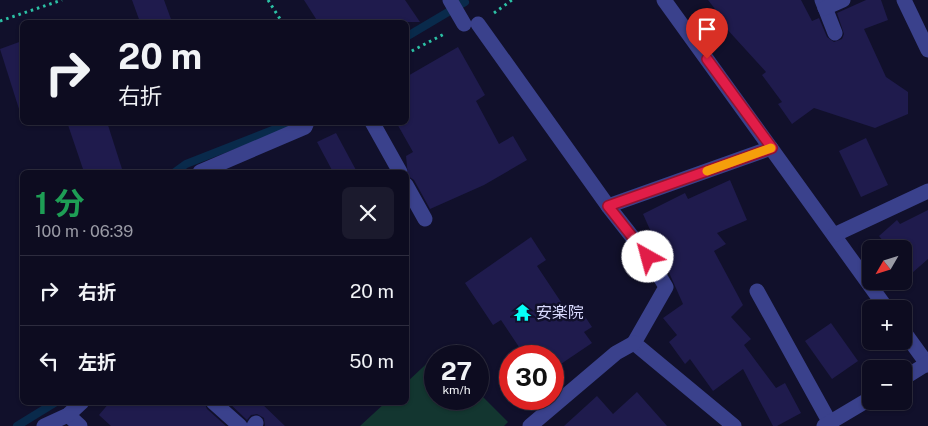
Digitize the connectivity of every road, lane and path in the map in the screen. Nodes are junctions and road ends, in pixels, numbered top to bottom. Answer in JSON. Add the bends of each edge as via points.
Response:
{"nodes":[{"id":1,"x":62,"y":0,"type":"edge"},
{"id":2,"x":268,"y":0,"type":"edge"},
{"id":3,"x":450,"y":0,"type":"edge"},
{"id":4,"x":664,"y":0,"type":"edge"},
{"id":5,"x":843,"y":0,"type":"edge"},
{"id":6,"x":904,"y":0,"type":"edge"},
{"id":7,"x":823,"y":4,"type":"edge"},
{"id":8,"x":281,"y":20,"type":"edge"},
{"id":9,"x":0,"y":21,"type":"edge"},
{"id":10,"x":467,"y":21,"type":"junction"},
{"id":11,"x":835,"y":33,"type":"dead end"},
{"id":12,"x":928,"y":50,"type":"edge"},
{"id":13,"x":409,"y":52,"type":"edge"},
{"id":14,"x":305,"y":125,"type":"edge"},
{"id":15,"x":374,"y":125,"type":"edge"},
{"id":16,"x":772,"y":148,"type":"junction"},
{"id":17,"x":205,"y":170,"type":"edge"},
{"id":18,"x":399,"y":170,"type":"edge"},
{"id":19,"x":409,"y":190,"type":"edge"},
{"id":20,"x":928,"y":191,"type":"edge"},
{"id":21,"x":608,"y":206,"type":"junction"},
{"id":22,"x":425,"y":219,"type":"dead end"},
{"id":23,"x":834,"y":235,"type":"junction"},
{"id":24,"x":757,"y":291,"type":"dead end"},
{"id":25,"x":881,"y":300,"type":"edge"},
{"id":26,"x":634,"y":343,"type":"junction"},
{"id":27,"x":912,"y":343,"type":"edge"},
{"id":28,"x":928,"y":364,"type":"edge"},
{"id":29,"x":912,"y":373,"type":"edge"},
{"id":30,"x":862,"y":403,"type":"edge"},
{"id":31,"x":79,"y":405,"type":"edge"},
{"id":32,"x":216,"y":405,"type":"edge"},
{"id":33,"x":68,"y":415,"type":"junction"},
{"id":34,"x":827,"y":424,"type":"edge"},
{"id":35,"x":44,"y":426,"type":"edge"},
{"id":36,"x":80,"y":426,"type":"edge"},
{"id":37,"x":240,"y":426,"type":"edge"},
{"id":38,"x":530,"y":426,"type":"edge"},
{"id":39,"x":734,"y":426,"type":"edge"}],
"edges":[{"from":1,"to":9,"type":"path"},
{"from":2,"to":8,"type":"path"},
{"from":3,"to":10,"type":"street"},
{"from":4,"to":16,"type":"street"},
{"from":5,"to":7,"type":"street"},
{"from":6,"to":12,"type":"street"},
{"from":7,"to":11,"type":"street"},
{"from":10,"to":13,"type":"path"},
{"from":10,"to":21,"type":"street"},
{"from":14,"to":17,"type":"street"},
{"from":15,"to":18,"type":"street"},
{"from":16,"to":21,"type":"street"},
{"from":16,"to":23,"type":"street"},
{"from":19,"to":22,"type":"street"},
{"from":20,"to":23,"type":"street"},
{"from":21,"to":26,"type":"street","via":[[648,257],[666,287]]},
{"from":23,"to":25,"type":"street"},
{"from":24,"to":34,"type":"street"},
{"from":26,"to":38,"type":"street","via":[[616,353]]},
{"from":26,"to":39,"type":"street"},
{"from":27,"to":28,"type":"street"},
{"from":28,"to":29,"type":"street"},
{"from":30,"to":34,"type":"street"},
{"from":31,"to":33,"type":"street"},
{"from":32,"to":37,"type":"street"},
{"from":33,"to":35,"type":"street"},
{"from":33,"to":36,"type":"street"}]}
